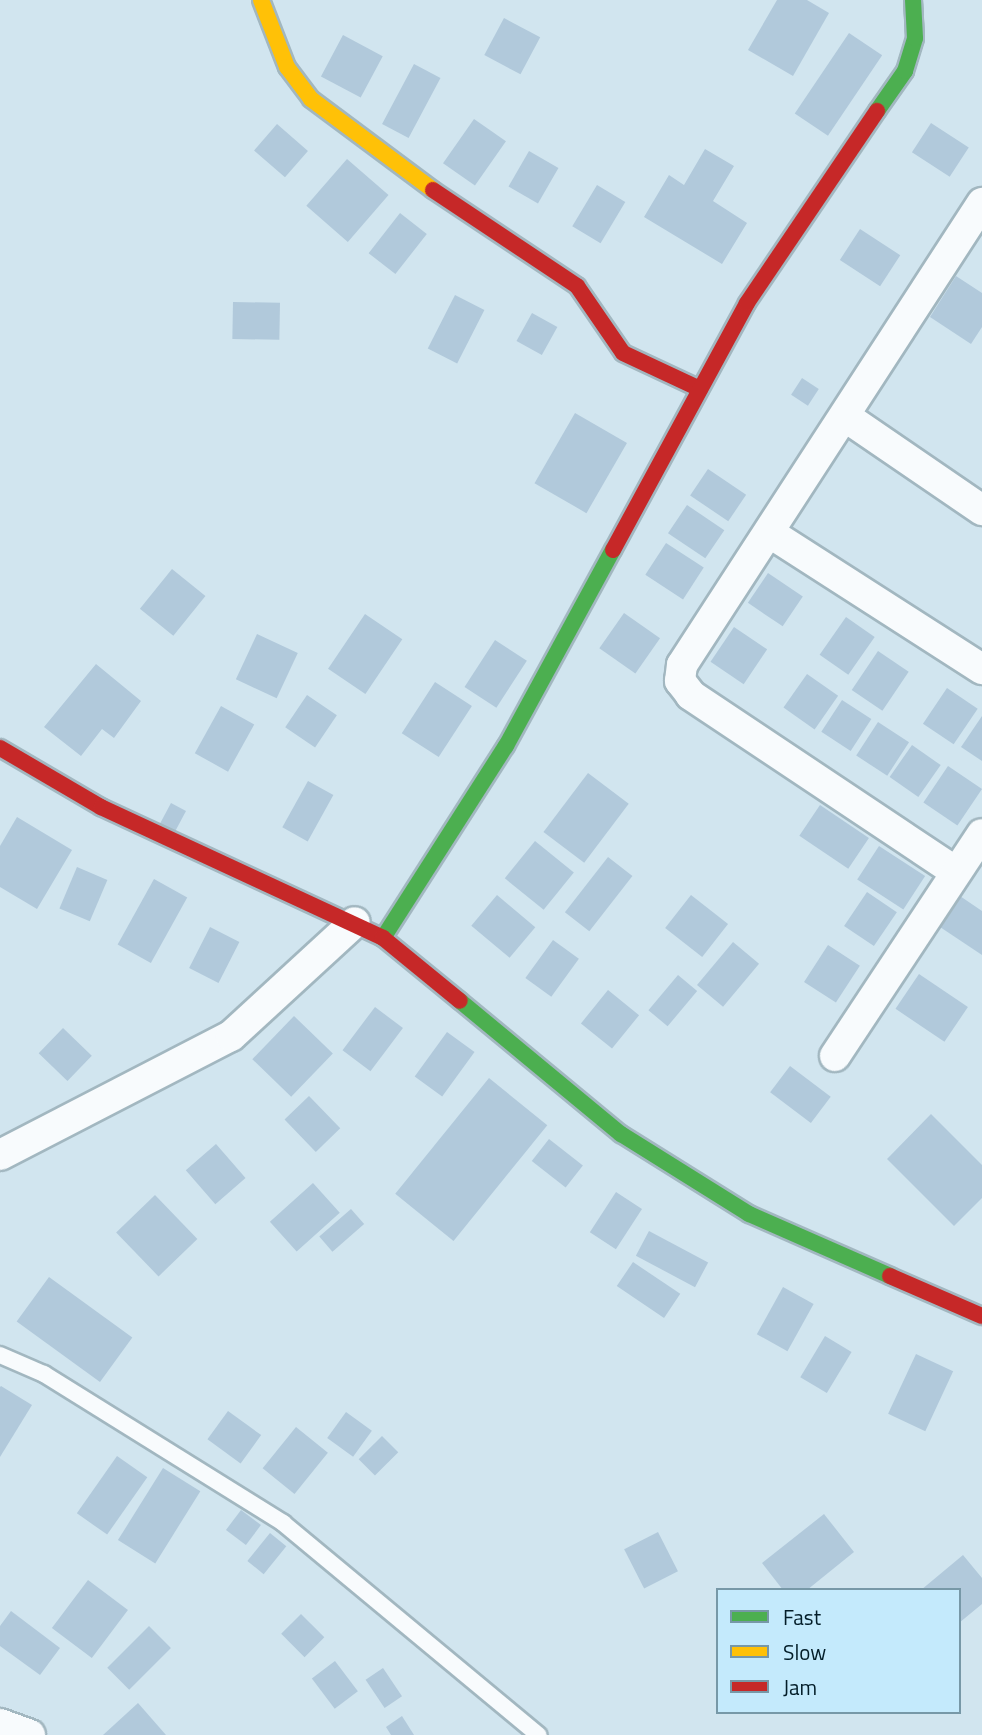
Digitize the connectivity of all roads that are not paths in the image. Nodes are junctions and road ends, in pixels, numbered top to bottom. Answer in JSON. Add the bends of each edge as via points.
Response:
{"nodes":[{"id":1,"x":261,"y":0,"type":"edge"},
{"id":2,"x":913,"y":0,"type":"edge"},
{"id":3,"x":982,"y":203,"type":"edge"},
{"id":4,"x":700,"y":389,"type":"junction"},
{"id":5,"x":846,"y":417,"type":"junction"},
{"id":6,"x":982,"y":510,"type":"edge"},
{"id":7,"x":770,"y":533,"type":"junction"},
{"id":8,"x":982,"y":668,"type":"edge"},
{"id":9,"x":0,"y":748,"type":"edge"},
{"id":10,"x":982,"y":834,"type":"edge"},
{"id":11,"x":956,"y":872,"type":"junction"},
{"id":12,"x":355,"y":922,"type":"junction"},
{"id":13,"x":383,"y":938,"type":"junction"},
{"id":14,"x":835,"y":1056,"type":"dead end"},
{"id":15,"x":0,"y":1155,"type":"edge"},
{"id":16,"x":982,"y":1316,"type":"edge"},
{"id":17,"x":0,"y":1355,"type":"edge"},
{"id":18,"x":0,"y":1724,"type":"edge"},
{"id":19,"x":30,"y":1735,"type":"edge"},
{"id":20,"x":538,"y":1735,"type":"edge"}],
"edges":[{"from":1,"to":4,"type":"street","via":[[287,67],[311,99],[451,204],[577,286],[623,353]]},
{"from":2,"to":4,"type":"street","via":[[915,38],[905,71],[747,303]]},
{"from":3,"to":5,"type":"street"},
{"from":4,"to":13,"type":"street","via":[[506,746]]},
{"from":5,"to":6,"type":"street"},
{"from":5,"to":7,"type":"street"},
{"from":7,"to":8,"type":"street"},
{"from":7,"to":11,"type":"street","via":[[682,664],[684,689]]},
{"from":9,"to":12,"type":"street","via":[[100,807]]},
{"from":10,"to":11,"type":"street"},
{"from":11,"to":14,"type":"street"},
{"from":12,"to":13,"type":"street"},
{"from":12,"to":15,"type":"street","via":[[231,1035]]},
{"from":13,"to":16,"type":"street","via":[[621,1134],[696,1183],[817,1247]]},
{"from":17,"to":20,"type":"lane","via":[[44,1374],[283,1524]]},
{"from":18,"to":19,"type":"street"}]}
